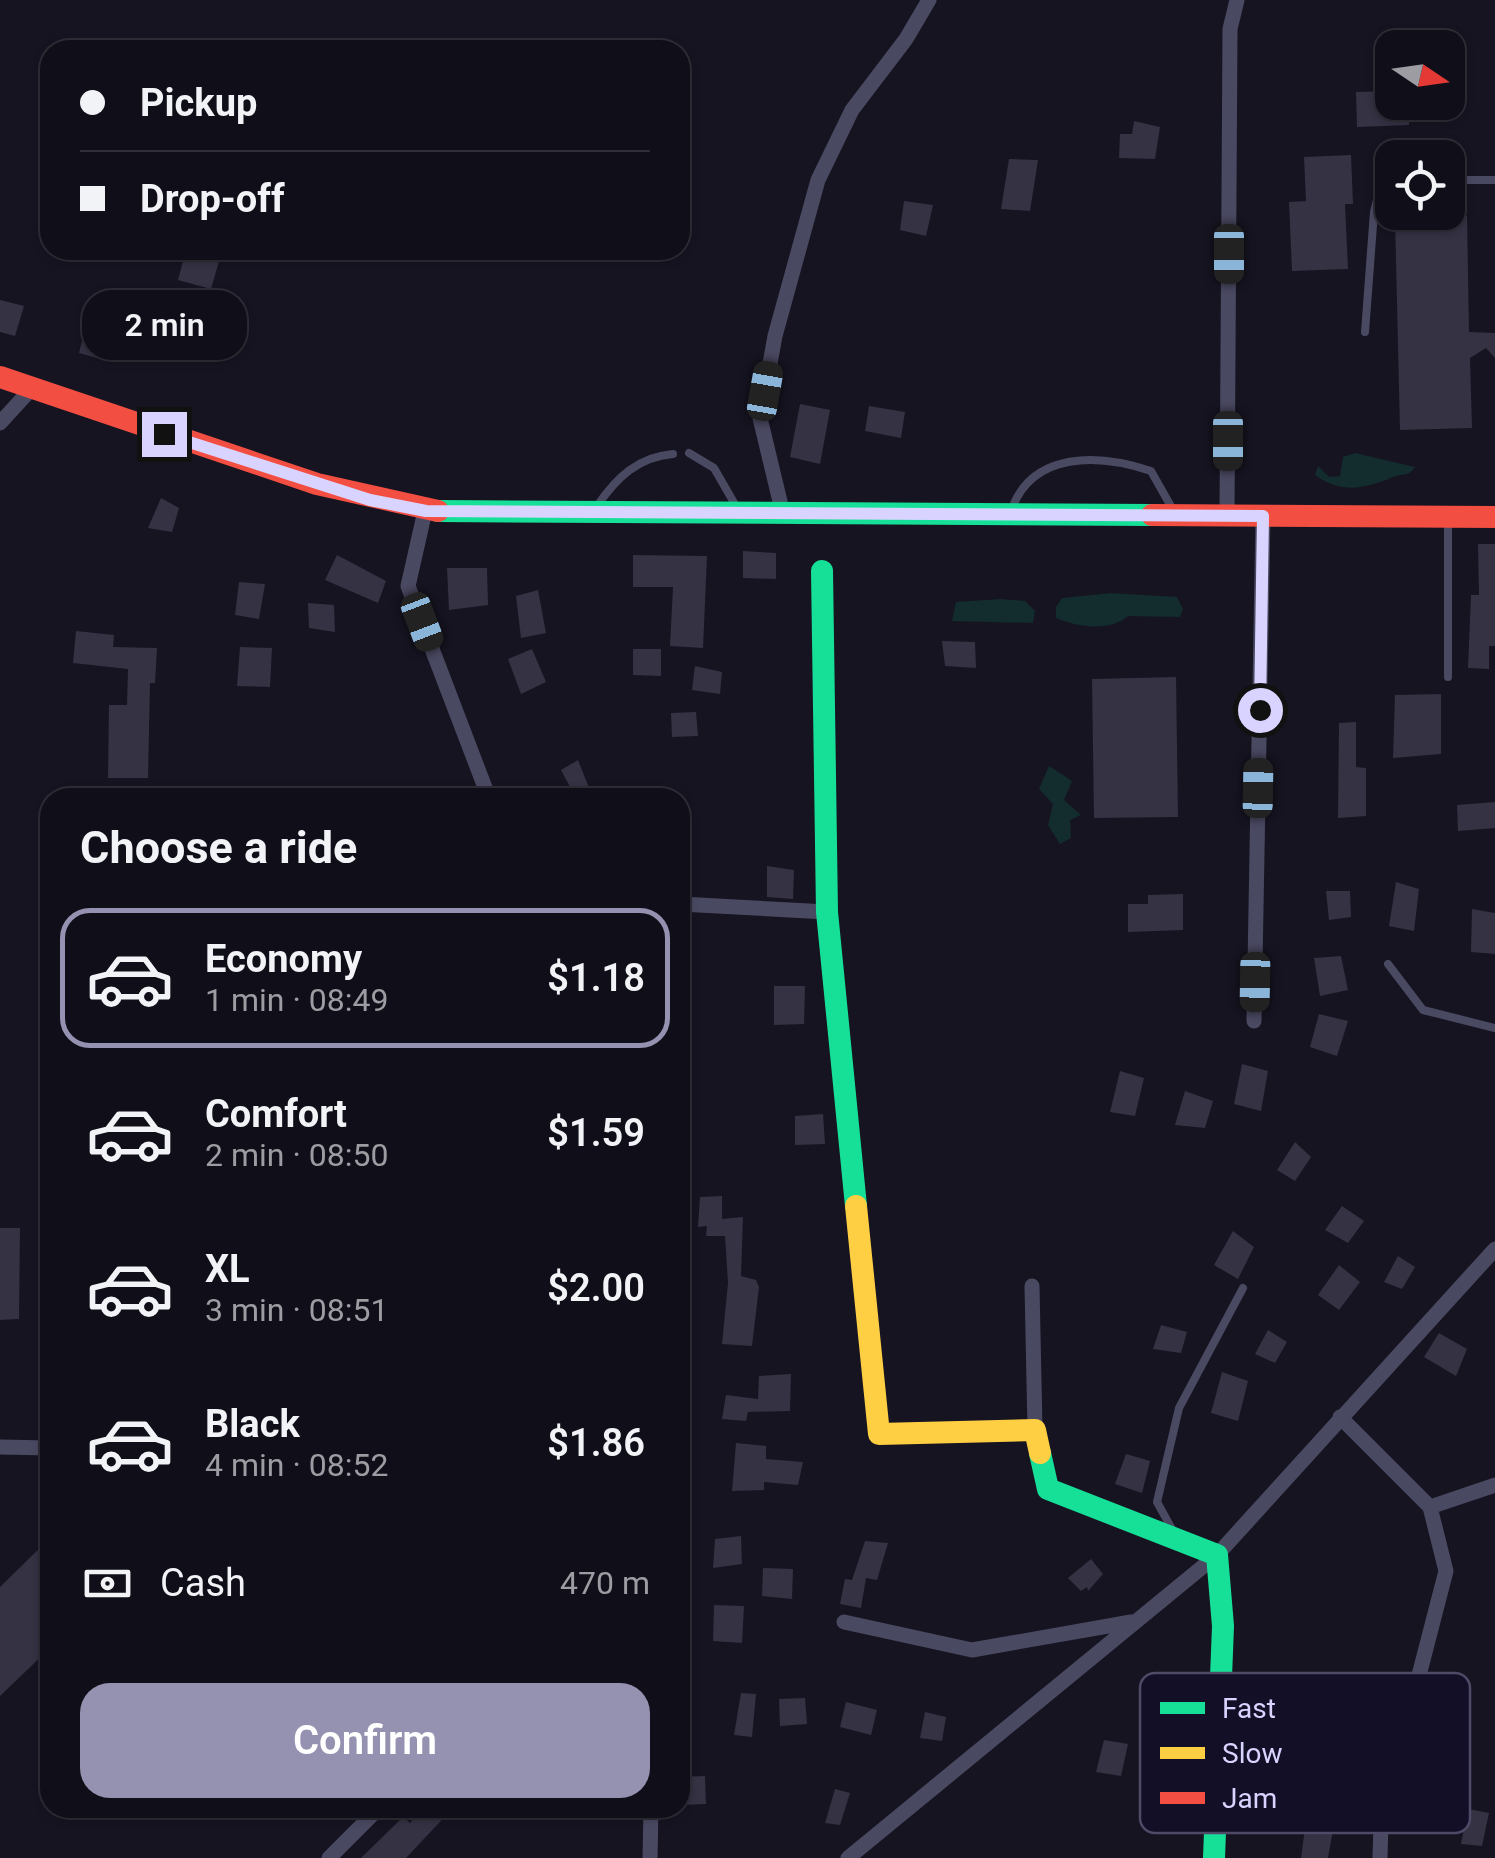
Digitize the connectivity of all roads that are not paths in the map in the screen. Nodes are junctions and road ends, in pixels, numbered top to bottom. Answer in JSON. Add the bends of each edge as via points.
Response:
{"nodes":[{"id":1,"x":929,"y":0,"type":"edge"},
{"id":2,"x":1237,"y":0,"type":"edge"},
{"id":3,"x":1465,"y":180,"type":"edge"},
{"id":4,"x":1495,"y":180,"type":"edge"},
{"id":5,"x":1375,"y":208,"type":"edge"},
{"id":6,"x":1365,"y":332,"type":"dead end"},
{"id":7,"x":0,"y":377,"type":"edge"},
{"id":8,"x":33,"y":387,"type":"junction"},
{"id":9,"x":0,"y":423,"type":"edge"},
{"id":10,"x":690,"y":453,"type":"dead end"},
{"id":11,"x":674,"y":454,"type":"dead end"},
{"id":12,"x":426,"y":511,"type":"junction"},
{"id":13,"x":592,"y":514,"type":"junction"},
{"id":14,"x":741,"y":514,"type":"junction"},
{"id":15,"x":782,"y":514,"type":"junction"},
{"id":16,"x":1009,"y":515,"type":"junction"},
{"id":17,"x":1175,"y":516,"type":"junction"},
{"id":18,"x":1227,"y":516,"type":"junction"},
{"id":19,"x":1263,"y":516,"type":"junction"},
{"id":20,"x":1448,"y":517,"type":"junction"},
{"id":21,"x":1495,"y":517,"type":"edge"},
{"id":22,"x":822,"y":571,"type":"dead end"},
{"id":23,"x":1448,"y":677,"type":"dead end"},
{"id":24,"x":486,"y":788,"type":"edge"},
{"id":25,"x":690,"y":905,"type":"edge"},
{"id":26,"x":827,"y":912,"type":"junction"},
{"id":27,"x":1388,"y":964,"type":"dead end"},
{"id":28,"x":1254,"y":1021,"type":"dead end"},
{"id":29,"x":1495,"y":1028,"type":"edge"},
{"id":30,"x":1495,"y":1248,"type":"edge"},
{"id":31,"x":1032,"y":1286,"type":"dead end"},
{"id":32,"x":1243,"y":1288,"type":"dead end"},
{"id":33,"x":1340,"y":1417,"type":"junction"},
{"id":34,"x":1035,"y":1430,"type":"junction"},
{"id":35,"x":0,"y":1448,"type":"edge"},
{"id":36,"x":40,"y":1448,"type":"edge"},
{"id":37,"x":1495,"y":1485,"type":"edge"},
{"id":38,"x":1430,"y":1508,"type":"junction"},
{"id":39,"x":1217,"y":1555,"type":"junction"},
{"id":40,"x":844,"y":1622,"type":"dead end"},
{"id":41,"x":1135,"y":1622,"type":"junction"},
{"id":42,"x":1221,"y":1673,"type":"edge"},
{"id":43,"x":1420,"y":1673,"type":"edge"},
{"id":44,"x":369,"y":1818,"type":"edge"},
{"id":45,"x":651,"y":1818,"type":"edge"},
{"id":46,"x":1215,"y":1833,"type":"edge"},
{"id":47,"x":1381,"y":1833,"type":"edge"},
{"id":48,"x":329,"y":1858,"type":"edge"},
{"id":49,"x":650,"y":1858,"type":"edge"},
{"id":50,"x":848,"y":1858,"type":"edge"},
{"id":51,"x":1214,"y":1858,"type":"edge"},
{"id":52,"x":1380,"y":1858,"type":"edge"}],
"edges":[{"from":1,"to":15,"type":"street","via":[[852,110],[814,197],[760,418]]},
{"from":2,"to":18,"type":"street","via":[[1230,29]]},
{"from":3,"to":4,"type":"lane"},
{"from":5,"to":6,"type":"lane"},
{"from":7,"to":8,"type":"street"},
{"from":8,"to":9,"type":"street"},
{"from":8,"to":12,"type":"street","via":[[230,458]]},
{"from":10,"to":14,"type":"lane","via":[[714,468]]},
{"from":11,"to":13,"type":"lane","via":[[646,456],[611,486]]},
{"from":12,"to":13,"type":"street"},
{"from":12,"to":24,"type":"street","via":[[408,586]]},
{"from":13,"to":14,"type":"street"},
{"from":14,"to":15,"type":"street"},
{"from":15,"to":16,"type":"street"},
{"from":16,"to":17,"type":"street"},
{"from":16,"to":17,"type":"lane","via":[[1034,474],[1060,461],[1121,461],[1151,470]]},
{"from":17,"to":18,"type":"street"},
{"from":18,"to":19,"type":"street"},
{"from":19,"to":20,"type":"street"},
{"from":19,"to":28,"type":"street"},
{"from":20,"to":21,"type":"street"},
{"from":20,"to":23,"type":"lane"},
{"from":22,"to":26,"type":"street"},
{"from":25,"to":26,"type":"street"},
{"from":26,"to":34,"type":"street","via":[[879,1434]]},
{"from":27,"to":29,"type":"lane","via":[[1423,1010]]},
{"from":30,"to":33,"type":"street"},
{"from":31,"to":34,"type":"street"},
{"from":32,"to":39,"type":"lane","via":[[1179,1408],[1157,1502],[1176,1538]]},
{"from":33,"to":38,"type":"street"},
{"from":33,"to":39,"type":"street"},
{"from":34,"to":39,"type":"street","via":[[1048,1489]]},
{"from":35,"to":36,"type":"street"},
{"from":37,"to":38,"type":"street"},
{"from":38,"to":43,"type":"street","via":[[1446,1571]]},
{"from":39,"to":41,"type":"street"},
{"from":39,"to":42,"type":"street"},
{"from":40,"to":41,"type":"street","via":[[972,1650]]},
{"from":41,"to":50,"type":"street"},
{"from":44,"to":48,"type":"street"},
{"from":45,"to":49,"type":"street"},
{"from":46,"to":51,"type":"street"},
{"from":47,"to":52,"type":"street"}]}
